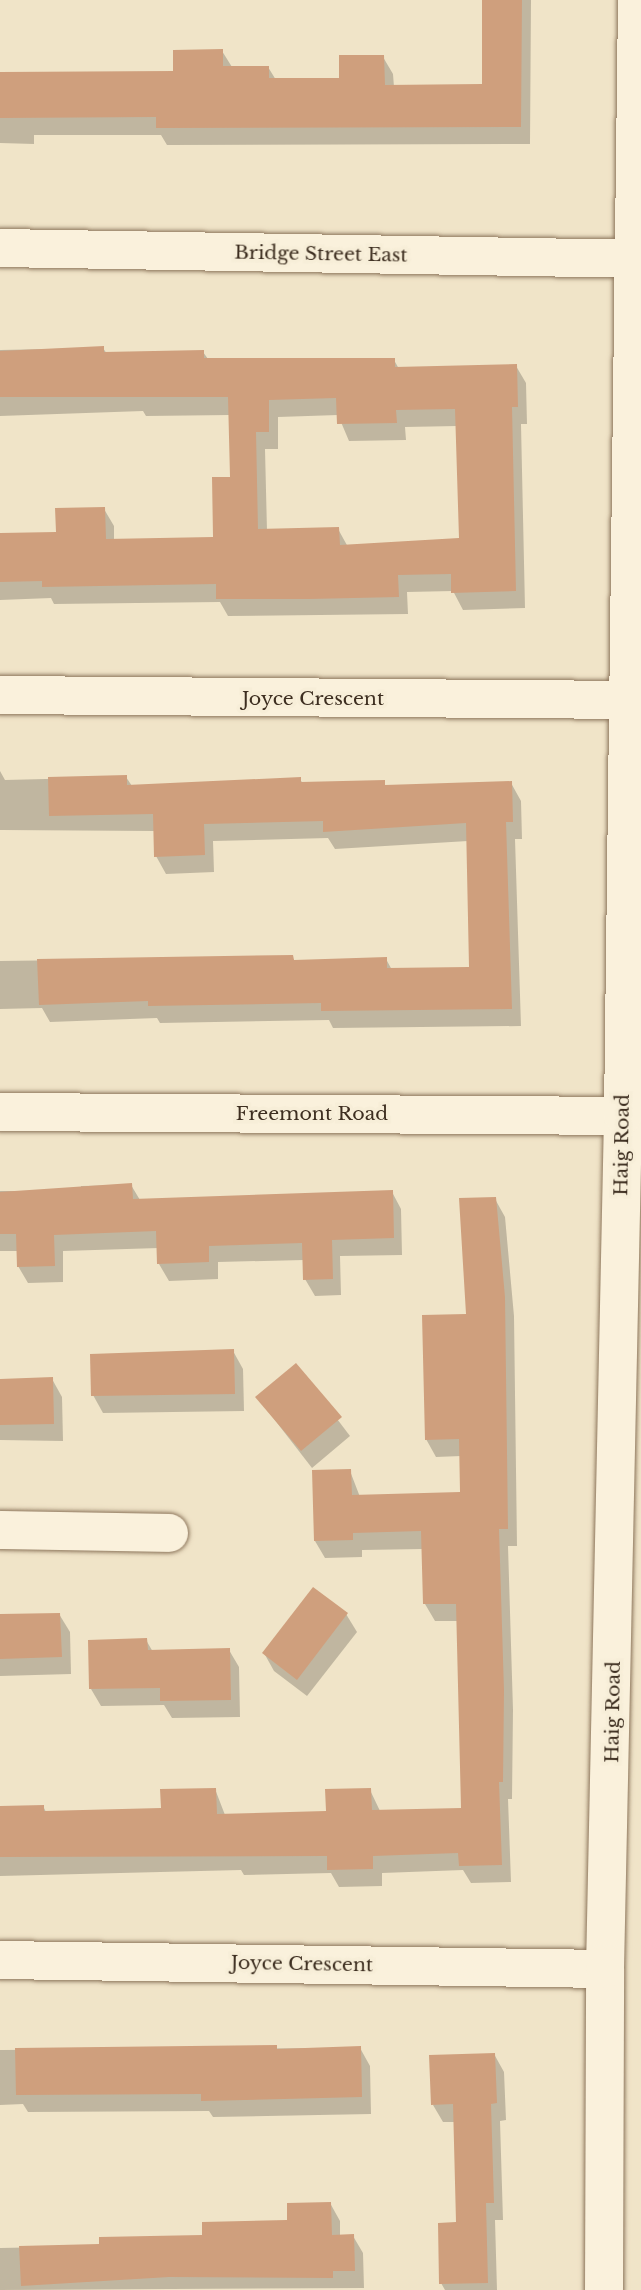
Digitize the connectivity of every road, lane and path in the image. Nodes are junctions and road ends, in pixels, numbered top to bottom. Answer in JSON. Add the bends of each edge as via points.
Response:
{"nodes":[{"id":1,"x":637,"y":0,"type":"edge"},
{"id":2,"x":0,"y":248,"type":"edge"},
{"id":3,"x":637,"y":259,"type":"edge"},
{"id":4,"x":0,"y":695,"type":"edge"},
{"id":5,"x":633,"y":700,"type":"edge"},
{"id":6,"x":0,"y":1112,"type":"edge"},
{"id":7,"x":632,"y":1116,"type":"edge"},
{"id":8,"x":0,"y":1530,"type":"edge"},
{"id":9,"x":169,"y":1533,"type":"dead end"},
{"id":10,"x":626,"y":1875,"type":"edge"},
{"id":11,"x":0,"y":1959,"type":"edge"},
{"id":12,"x":605,"y":1969,"type":"junction"},
{"id":13,"x":604,"y":2290,"type":"edge"}],
"edges":[{"from":1,"to":3,"type":"street","name":"Haig Road"},
{"from":2,"to":3,"type":"street","name":"Bridge Street East"},
{"from":3,"to":5,"type":"street","name":"Haig Road"},
{"from":4,"to":5,"type":"street","name":"Joyce Crescent"},
{"from":5,"to":7,"type":"street","name":"Haig Road"},
{"from":6,"to":7,"type":"street","name":"Freemont Road"},
{"from":7,"to":10,"type":"street","name":"Haig Road"},
{"from":8,"to":9,"type":"street"},
{"from":10,"to":12,"type":"street","name":"Haig Road"},
{"from":11,"to":12,"type":"street","name":"Joyce Crescent"},
{"from":12,"to":13,"type":"street","name":"Haig Road"}]}
